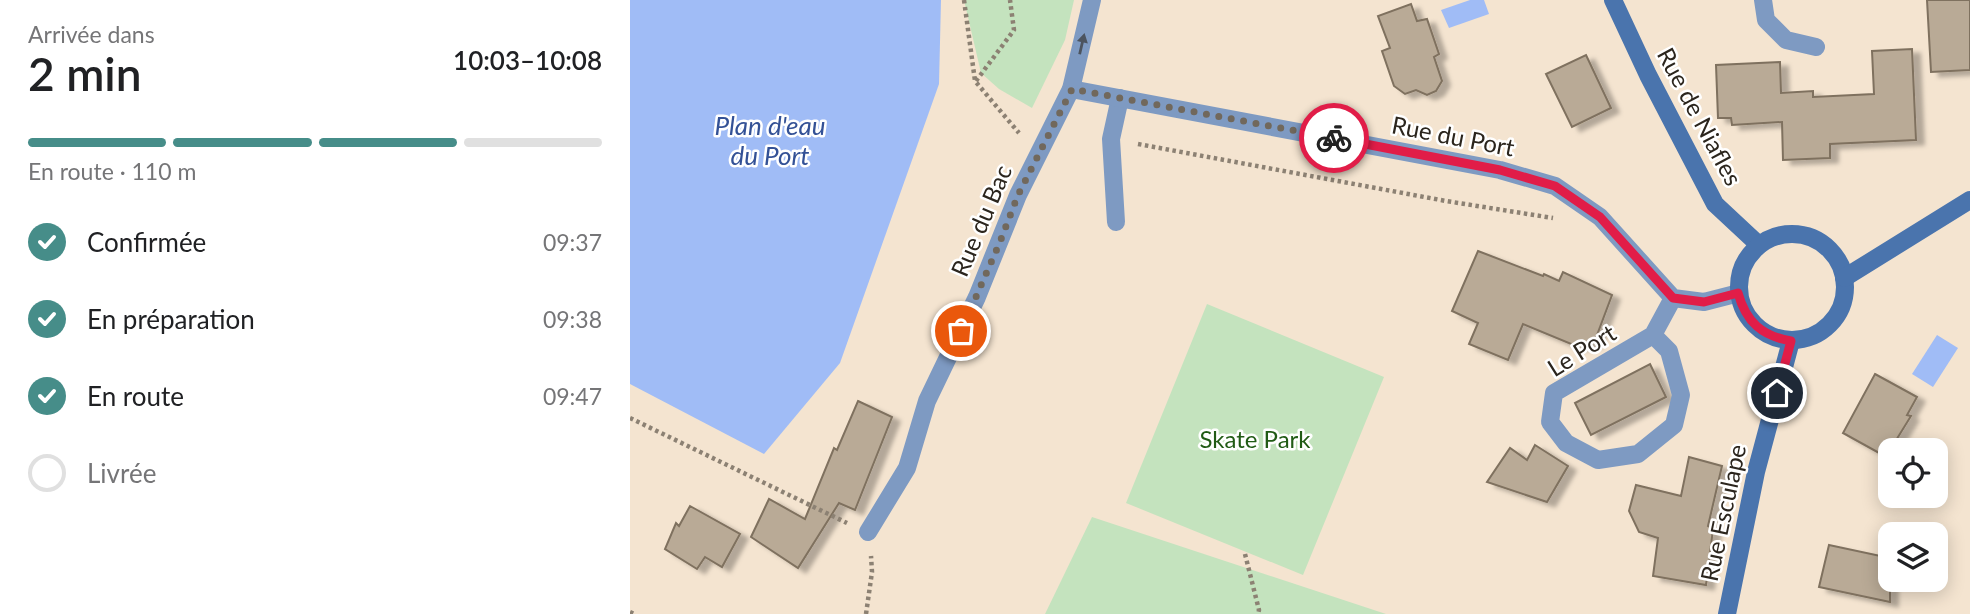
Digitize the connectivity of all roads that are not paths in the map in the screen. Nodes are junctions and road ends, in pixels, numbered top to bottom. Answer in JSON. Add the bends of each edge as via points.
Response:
{"nodes":[{"id":1,"x":1092,"y":0,"type":"edge"},
{"id":2,"x":1613,"y":0,"type":"edge"},
{"id":3,"x":1763,"y":0,"type":"edge"},
{"id":4,"x":1816,"y":47,"type":"dead end"},
{"id":5,"x":1072,"y":89,"type":"junction"},
{"id":6,"x":1120,"y":98,"type":"junction"},
{"id":7,"x":1970,"y":200,"type":"edge"},
{"id":8,"x":1116,"y":222,"type":"dead end"},
{"id":9,"x":1759,"y":245,"type":"junction"},
{"id":10,"x":1844,"y":278,"type":"junction"},
{"id":11,"x":1738,"y":293,"type":"junction"},
{"id":12,"x":1673,"y":298,"type":"junction"},
{"id":13,"x":1653,"y":335,"type":"junction"},
{"id":14,"x":1791,"y":341,"type":"junction"},
{"id":15,"x":868,"y":532,"type":"road end"},
{"id":16,"x":1727,"y":614,"type":"edge"}],
"edges":[{"from":5,"to":1,"type":"street","name":"Rue du Bac","one_way":true},
{"from":2,"to":9,"type":"street","name":"Rue de Niafles","via":[[1715,204]]},
{"from":3,"to":4,"type":"street","via":[[1766,20],[1786,40]]},
{"from":5,"to":6,"type":"street","name":"Rue du Port"},
{"from":5,"to":15,"type":"street","name":"Rue du Bac","via":[[1018,195],[927,401],[907,468]]},
{"from":6,"to":8,"type":"street","via":[[1111,139]]},
{"from":6,"to":12,"type":"street","name":"Rue du Port","via":[[1500,170],[1555,186],[1600,217]]},
{"from":7,"to":10,"type":"street"},
{"from":9,"to":10,"type":"street","via":[[1793,233],[1811,237],[1838,260]]},
{"from":9,"to":11,"type":"street","via":[[1747,259]]},
{"from":10,"to":14,"type":"street","via":[[1845,293],[1833,321],[1807,339]]},
{"from":11,"to":12,"type":"street","via":[[1704,302]]},
{"from":11,"to":14,"type":"street","via":[[1742,308],[1762,332]]},
{"from":12,"to":13,"type":"street","name":"Le Port"},
{"from":13,"to":13,"type":"street","name":"Le Port","via":[[1554,393],[1550,422],[1566,443],[1598,460],[1638,454],[1674,425],[1681,395],[1669,351]]},
{"from":14,"to":16,"type":"street","name":"Rue Esculape","via":[[1756,472]]}]}
